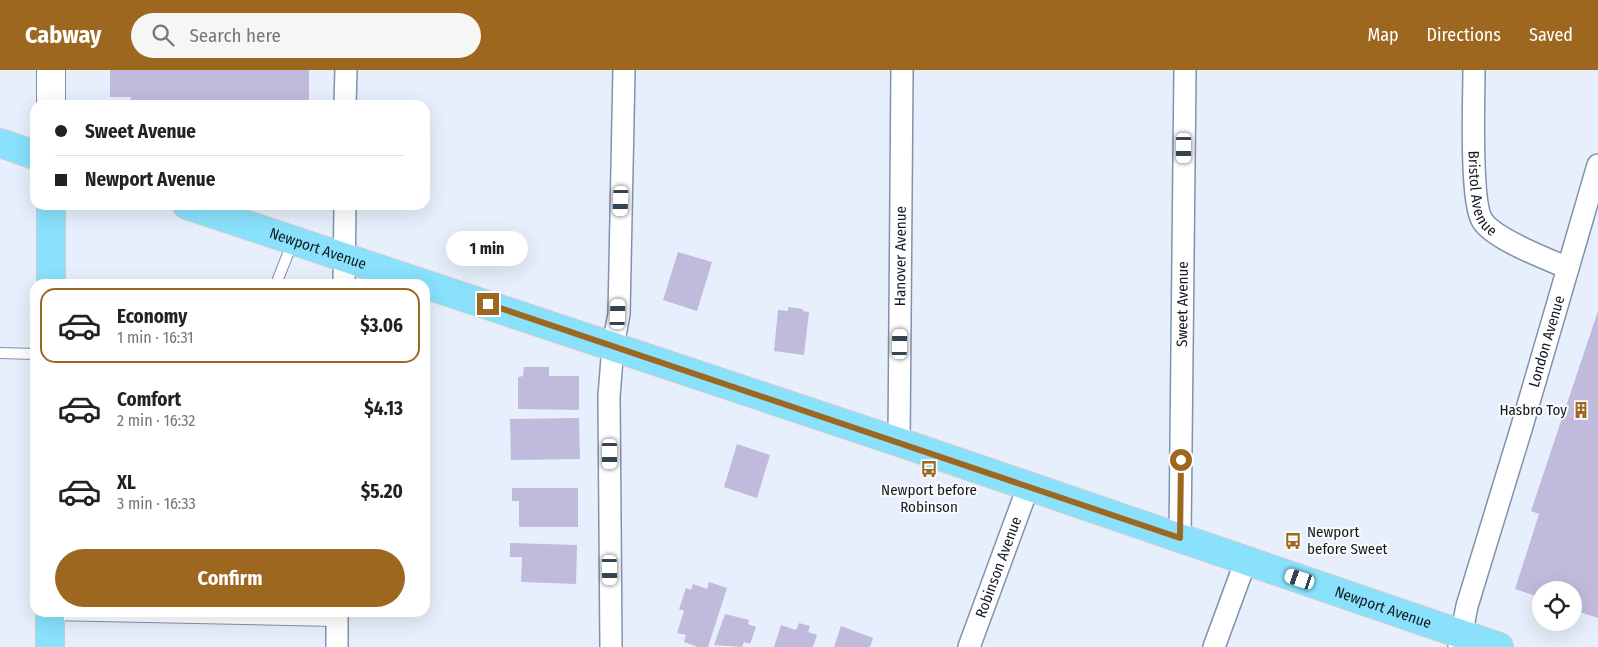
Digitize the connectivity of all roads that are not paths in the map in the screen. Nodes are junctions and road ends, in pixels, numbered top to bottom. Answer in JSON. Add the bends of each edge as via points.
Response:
{"nodes":[{"id":1,"x":51,"y":70,"type":"edge"},
{"id":2,"x":346,"y":70,"type":"edge"},
{"id":3,"x":624,"y":70,"type":"edge"},
{"id":4,"x":902,"y":70,"type":"edge"},
{"id":5,"x":1185,"y":70,"type":"edge"},
{"id":6,"x":1474,"y":70,"type":"edge"},
{"id":7,"x":51,"y":100,"type":"edge"},
{"id":8,"x":346,"y":100,"type":"edge"},
{"id":9,"x":0,"y":143,"type":"edge"},
{"id":10,"x":30,"y":153,"type":"edge"},
{"id":11,"x":1598,"y":165,"type":"edge"},
{"id":12,"x":51,"y":210,"type":"edge"},
{"id":13,"x":202,"y":210,"type":"edge"},
{"id":14,"x":345,"y":210,"type":"edge"},
{"id":15,"x":293,"y":240,"type":"junction"},
{"id":16,"x":345,"y":256,"type":"junction"},
{"id":17,"x":1568,"y":268,"type":"junction"},
{"id":18,"x":51,"y":279,"type":"edge"},
{"id":19,"x":278,"y":279,"type":"edge"},
{"id":20,"x":344,"y":279,"type":"edge"},
{"id":21,"x":413,"y":279,"type":"edge"},
{"id":22,"x":430,"y":285,"type":"edge"},
{"id":23,"x":613,"y":346,"type":"junction"},
{"id":24,"x":0,"y":353,"type":"edge"},
{"id":25,"x":30,"y":354,"type":"edge"},
{"id":26,"x":899,"y":442,"type":"junction"},
{"id":27,"x":1028,"y":487,"type":"junction"},
{"id":28,"x":1180,"y":538,"type":"junction"},
{"id":29,"x":1246,"y":560,"type":"junction"},
{"id":30,"x":50,"y":617,"type":"edge"},
{"id":31,"x":337,"y":617,"type":"edge"},
{"id":32,"x":1460,"y":640,"type":"edge"},
{"id":33,"x":50,"y":647,"type":"edge"},
{"id":34,"x":337,"y":647,"type":"edge"},
{"id":35,"x":611,"y":647,"type":"edge"},
{"id":36,"x":969,"y":647,"type":"edge"},
{"id":37,"x":1214,"y":647,"type":"edge"},
{"id":38,"x":1500,"y":647,"type":"edge"}],
"edges":[{"from":1,"to":7,"type":"main road"},
{"from":2,"to":8,"type":"street"},
{"from":3,"to":23,"type":"street","via":[[618,314]]},
{"from":4,"to":26,"type":"street","name":"Hanover Avenue"},
{"from":5,"to":28,"type":"street","name":"Sweet Avenue"},
{"from":6,"to":17,"type":"street","name":"Bristol Avenue","via":[[1476,196],[1482,220],[1503,239]]},
{"from":9,"to":10,"type":"main road"},
{"from":11,"to":17,"type":"street","name":"London Avenue"},
{"from":12,"to":18,"type":"main road"},
{"from":13,"to":15,"type":"main road","name":"Newport Avenue"},
{"from":14,"to":16,"type":"street"},
{"from":15,"to":16,"type":"main road","name":"Newport Avenue"},
{"from":15,"to":19,"type":"lane"},
{"from":16,"to":20,"type":"street"},
{"from":16,"to":21,"type":"main road","name":"Newport Avenue"},
{"from":17,"to":32,"type":"street","name":"London Avenue","via":[[1467,606]]},
{"from":22,"to":23,"type":"main road","name":"Newport Avenue"},
{"from":23,"to":26,"type":"main road","name":"Newport Avenue"},
{"from":23,"to":35,"type":"street","via":[[609,396]]},
{"from":24,"to":25,"type":"lane"},
{"from":26,"to":27,"type":"main road","name":"Newport Avenue"},
{"from":27,"to":28,"type":"main road","name":"Newport Avenue"},
{"from":27,"to":36,"type":"street","name":"Robinson Avenue"},
{"from":28,"to":29,"type":"main road","name":"Newport Avenue"},
{"from":29,"to":32,"type":"main road","name":"Newport Avenue"},
{"from":29,"to":37,"type":"street"},
{"from":30,"to":33,"type":"main road"},
{"from":31,"to":34,"type":"street"},
{"from":32,"to":38,"type":"main road","name":"Newport Avenue"}]}
